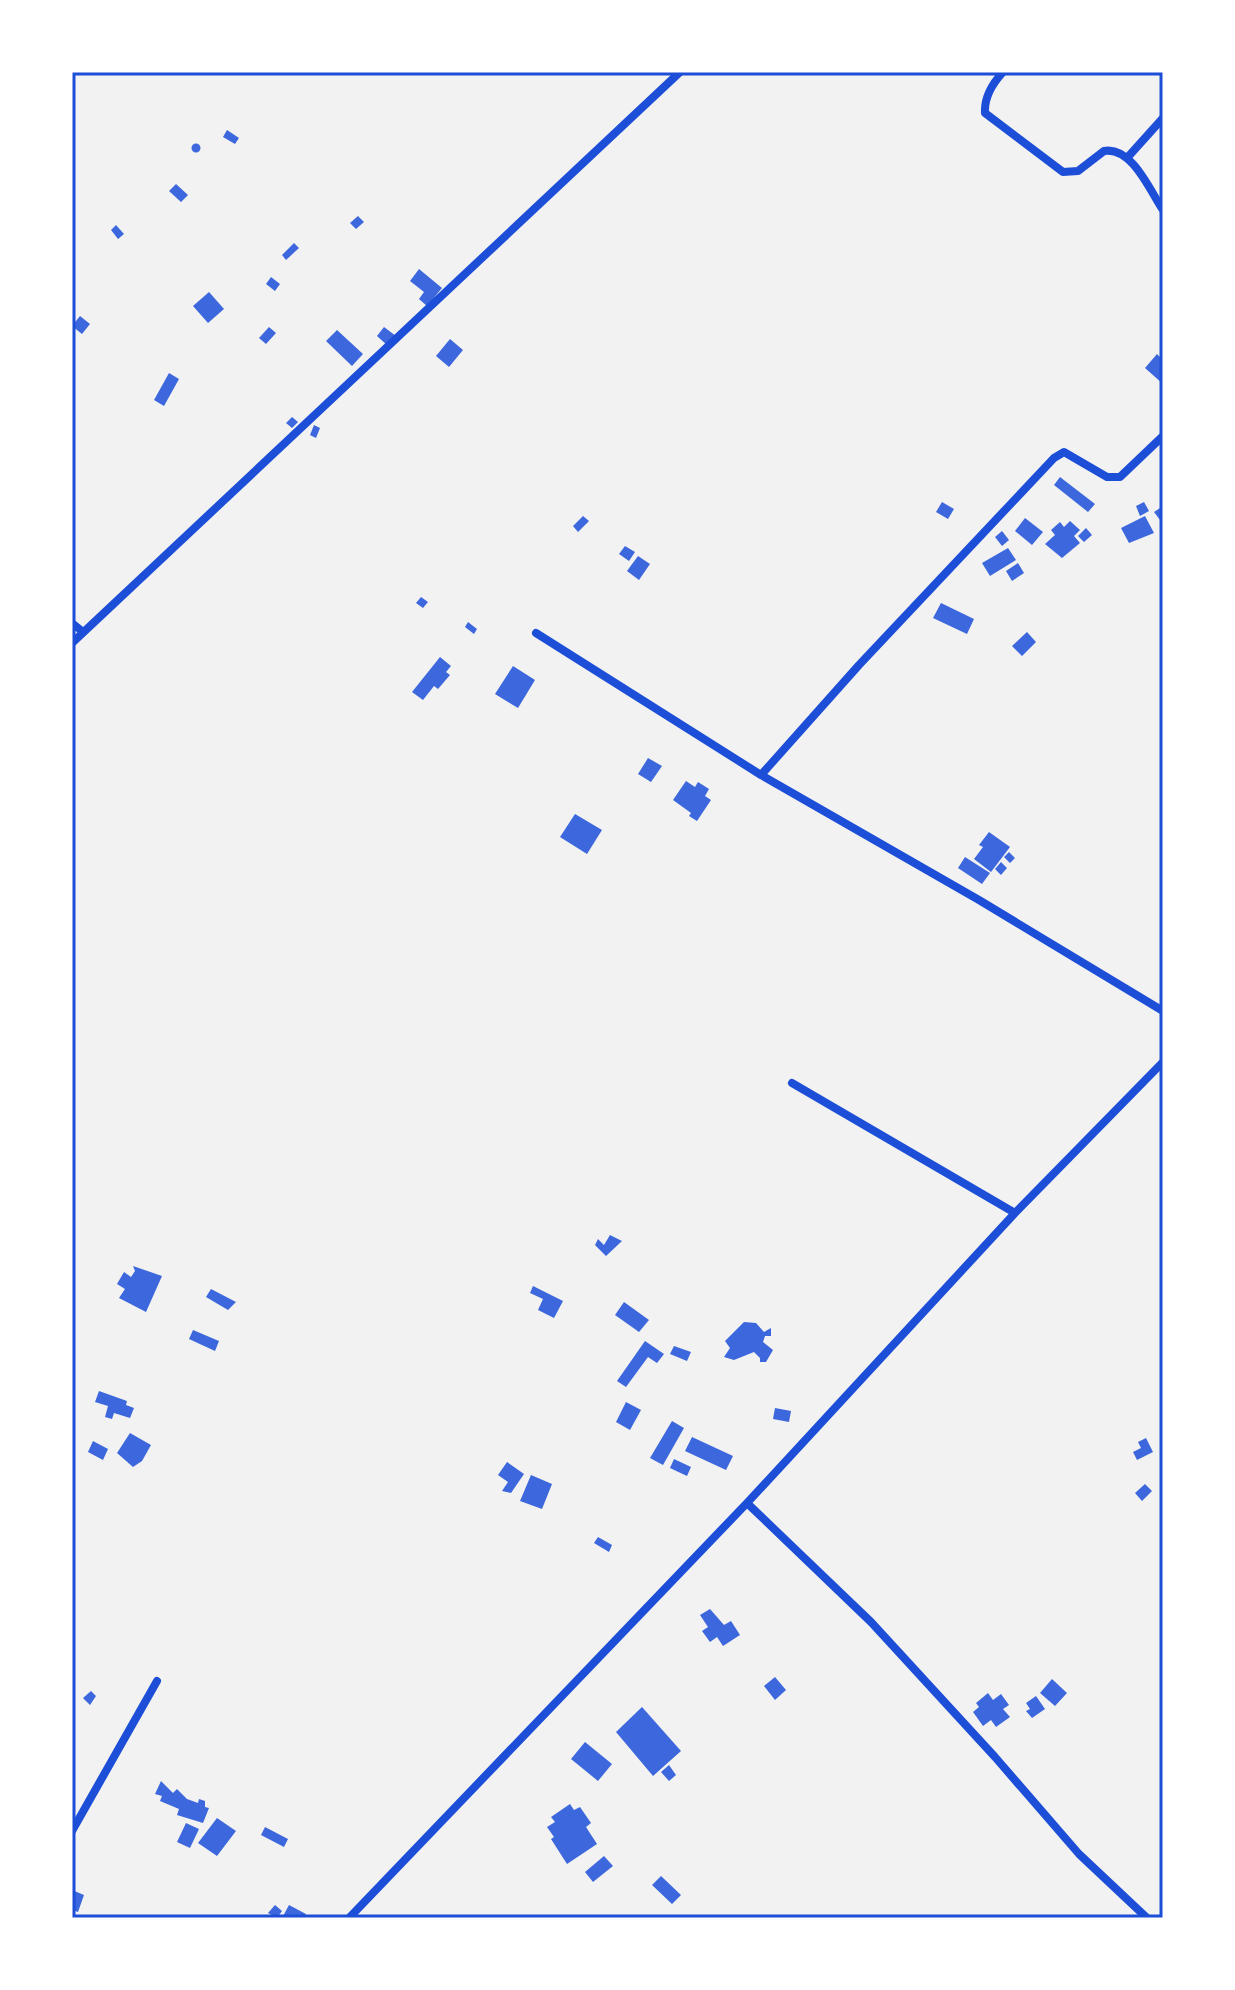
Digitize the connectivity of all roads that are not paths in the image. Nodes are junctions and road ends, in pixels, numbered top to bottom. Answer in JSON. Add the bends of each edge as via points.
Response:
{"nodes":[{"id":1,"x":680,"y":72,"type":"edge"},
{"id":2,"x":1003,"y":72,"type":"edge"},
{"id":3,"x":1163,"y":118,"type":"edge"},
{"id":4,"x":1127,"y":158,"type":"junction"},
{"id":5,"x":1163,"y":210,"type":"edge"},
{"id":6,"x":1163,"y":436,"type":"edge"},
{"id":7,"x":72,"y":623,"type":"edge"},
{"id":8,"x":83,"y":632,"type":"junction"},
{"id":9,"x":536,"y":633,"type":"dead end"},
{"id":10,"x":72,"y":643,"type":"edge"},
{"id":11,"x":761,"y":775,"type":"junction"},
{"id":12,"x":1163,"y":1011,"type":"edge"},
{"id":13,"x":1163,"y":1062,"type":"edge"},
{"id":14,"x":792,"y":1083,"type":"dead end"},
{"id":15,"x":1015,"y":1213,"type":"junction"},
{"id":16,"x":747,"y":1503,"type":"junction"},
{"id":17,"x":157,"y":1681,"type":"dead end"},
{"id":18,"x":72,"y":1831,"type":"edge"},
{"id":19,"x":351,"y":1917,"type":"edge"},
{"id":20,"x":1147,"y":1918,"type":"edge"}],
"edges":[{"from":1,"to":8,"type":"street"},
{"from":2,"to":4,"type":"street","via":[[984,102],[985,113],[1063,172],[1078,171],[1104,151]]},
{"from":3,"to":4,"type":"street"},
{"from":4,"to":5,"type":"street"},
{"from":6,"to":11,"type":"street","via":[[1120,477],[1107,477],[1064,452],[1054,458]]},
{"from":7,"to":8,"type":"street"},
{"from":8,"to":10,"type":"street"},
{"from":9,"to":11,"type":"street"},
{"from":11,"to":12,"type":"street"},
{"from":13,"to":15,"type":"street"},
{"from":14,"to":15,"type":"street"},
{"from":15,"to":16,"type":"street"},
{"from":16,"to":19,"type":"street"},
{"from":16,"to":20,"type":"street","via":[[871,1622],[1079,1854]]},
{"from":17,"to":18,"type":"street"}]}
